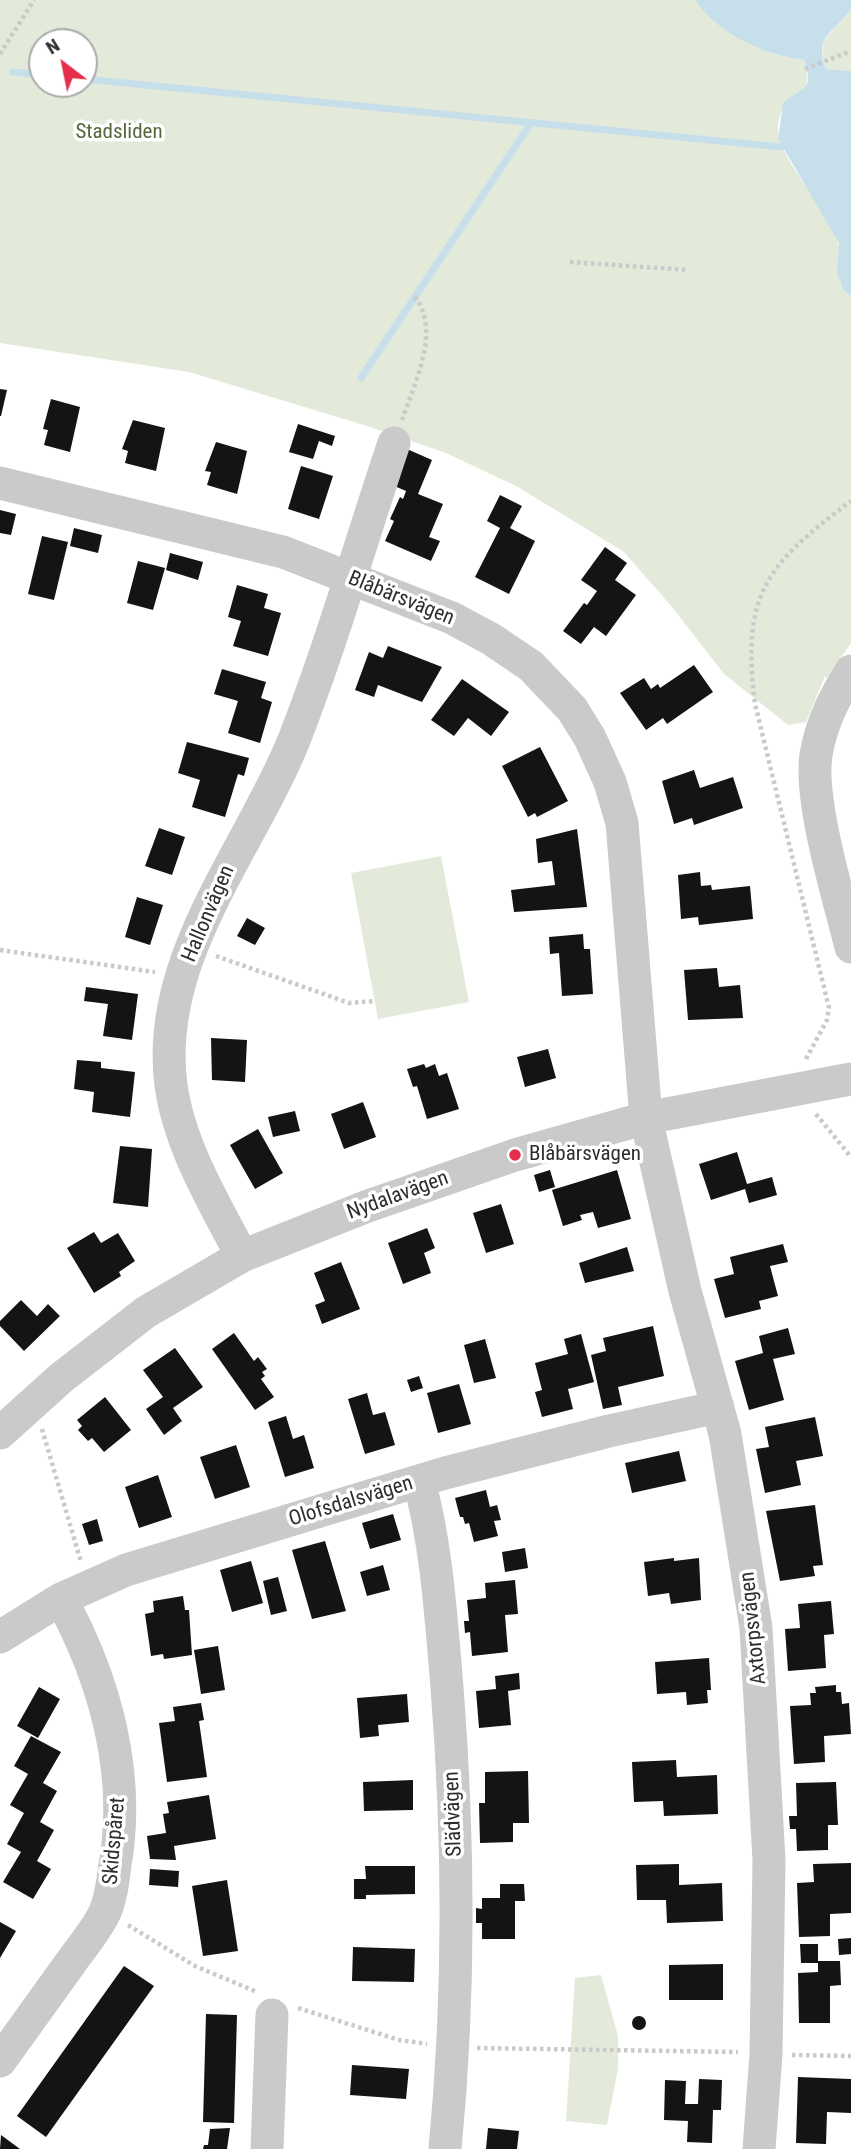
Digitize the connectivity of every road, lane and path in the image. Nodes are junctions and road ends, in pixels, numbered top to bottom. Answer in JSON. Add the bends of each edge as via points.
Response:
{"nodes":[{"id":1,"x":34,"y":0,"type":"edge"},
{"id":2,"x":851,"y":51,"type":"edge"},
{"id":3,"x":0,"y":54,"type":"edge"},
{"id":4,"x":805,"y":69,"type":"dead end"},
{"id":5,"x":570,"y":262,"type":"dead end"},
{"id":6,"x":689,"y":270,"type":"dead end"},
{"id":7,"x":415,"y":297,"type":"dead end"},
{"id":8,"x":394,"y":443,"type":"joint"},
{"id":9,"x":0,"y":483,"type":"edge"},
{"id":10,"x":349,"y":579,"type":"junction"},
{"id":11,"x":851,"y":671,"type":"edge"},
{"id":12,"x":851,"y":947,"type":"edge"},
{"id":13,"x":0,"y":950,"type":"edge"},
{"id":14,"x":188,"y":962,"type":"junction"},
{"id":15,"x":375,"y":1001,"type":"dead end"},
{"id":16,"x":851,"y":1079,"type":"edge"},
{"id":17,"x":646,"y":1118,"type":"junction"},
{"id":18,"x":242,"y":1256,"type":"junction"},
{"id":19,"x":718,"y":1408,"type":"junction"},
{"id":20,"x":27,"y":1409,"type":"junction"},
{"id":21,"x":0,"y":1433,"type":"edge"},
{"id":22,"x":419,"y":1481,"type":"junction"},
{"id":23,"x":93,"y":1587,"type":"junction"},
{"id":24,"x":61,"y":1599,"type":"junction"},
{"id":25,"x":0,"y":1637,"type":"edge"},
{"id":26,"x":272,"y":2015,"type":"dead end"},
{"id":27,"x":455,"y":2047,"type":"junction"},
{"id":28,"x":766,"y":2054,"type":"junction"},
{"id":29,"x":851,"y":2056,"type":"edge"},
{"id":30,"x":0,"y":2060,"type":"edge"},
{"id":31,"x":267,"y":2149,"type":"edge"},
{"id":32,"x":445,"y":2149,"type":"edge"},
{"id":33,"x":759,"y":2149,"type":"edge"}],
"edges":[{"from":1,"to":3,"type":"path"},
{"from":2,"to":4,"type":"path"},
{"from":5,"to":6,"type":"path"},
{"from":7,"to":8,"type":"path","via":[[427,320],[423,351]]},
{"from":8,"to":10,"type":"street","name":"Hallonvägen"},
{"from":9,"to":10,"type":"street","name":"Blåbärsvägen","via":[[283,552]]},
{"from":10,"to":14,"type":"street","name":"Hallonvägen","via":[[293,741],[212,898]]},
{"from":10,"to":17,"type":"street","name":"Blåbärsvägen","via":[[452,618],[491,639],[531,666],[572,709],[590,738],[622,823]]},
{"from":11,"to":12,"type":"street","via":[[828,712],[815,758],[820,811]]},
{"from":13,"to":14,"type":"path"},
{"from":14,"to":15,"type":"path","via":[[349,1003]]},
{"from":14,"to":18,"type":"street","name":"Hallonvägen","via":[[174,1015],[171,1086],[202,1178]]},
{"from":16,"to":17,"type":"street","name":"Nydalavägen"},
{"from":17,"to":18,"type":"street","name":"Nydalavägen","via":[[481,1166]]},
{"from":17,"to":19,"type":"street","name":"Axtorpsvägen","via":[[685,1292]]},
{"from":18,"to":20,"type":"street","name":"Nydalavägen","via":[[146,1312]]},
{"from":19,"to":22,"type":"street","name":"Olofsdalsvägen","via":[[596,1434]]},
{"from":19,"to":28,"type":"street","name":"Axtorpsvägen","via":[[756,1628],[769,1860]]},
{"from":20,"to":21,"type":"street","name":"Nydalavägen"},
{"from":20,"to":23,"type":"path","via":[[42,1429]]},
{"from":22,"to":23,"type":"street","name":"Olofsdalsvägen","via":[[126,1570]]},
{"from":22,"to":27,"type":"street","name":"Slädvägen","via":[[443,1635],[456,1809]]},
{"from":23,"to":24,"type":"street","name":"Olofsdalsvägen"},
{"from":24,"to":25,"type":"street","name":"Olofsdalsvägen"},
{"from":24,"to":30,"type":"street","name":"Skidspåret","via":[[97,1680],[114,1740],[121,1822],[117,1856],[105,1911]]},
{"from":26,"to":31,"type":"street"},
{"from":27,"to":28,"type":"path"},
{"from":27,"to":32,"type":"street","name":"Slädvägen"},
{"from":28,"to":29,"type":"path"},
{"from":28,"to":33,"type":"street","name":"Axtorpsvägen"}]}
